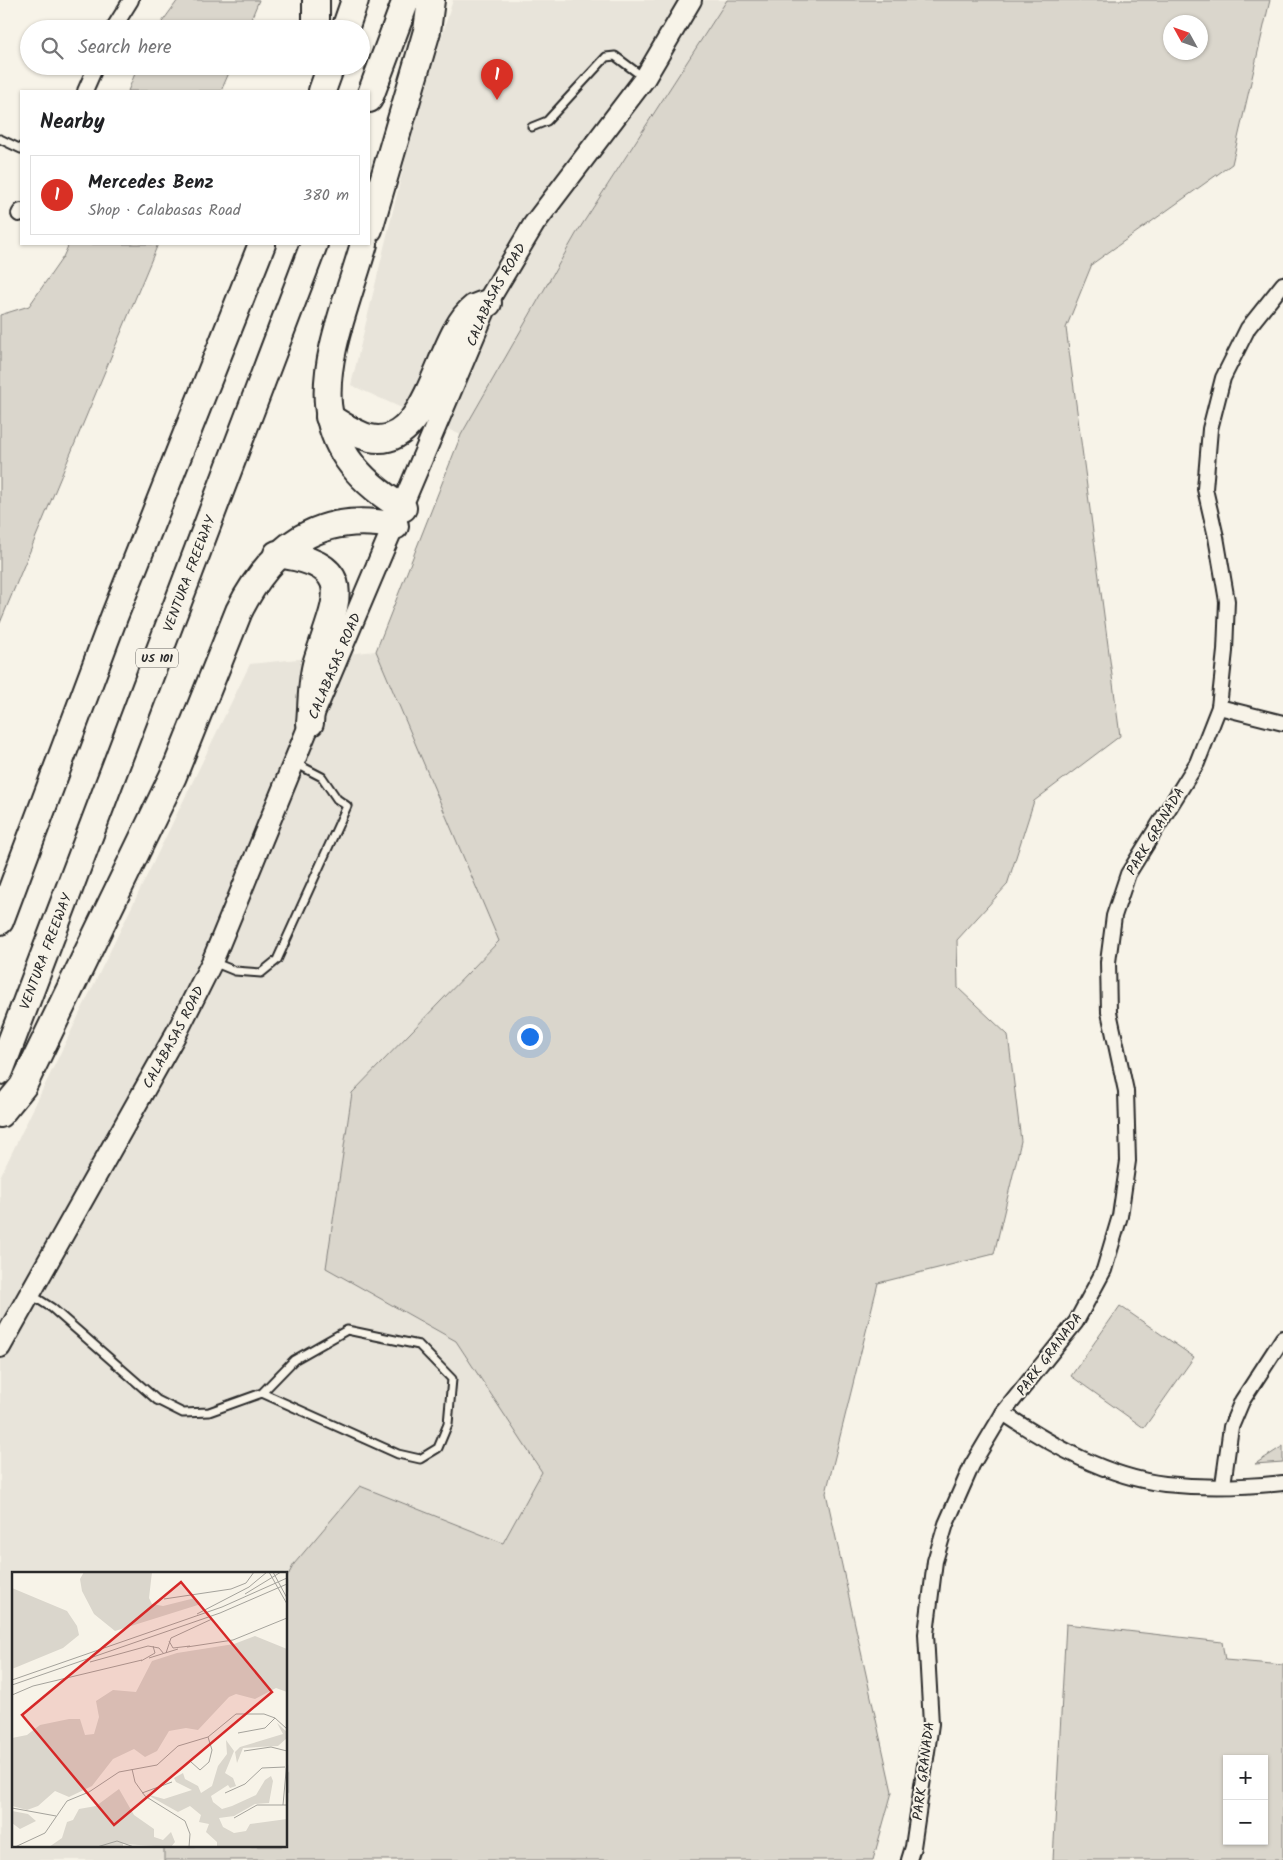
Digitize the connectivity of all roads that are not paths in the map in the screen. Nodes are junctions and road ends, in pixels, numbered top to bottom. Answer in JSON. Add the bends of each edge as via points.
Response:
{"nodes":[{"id":1,"x":131,"y":0,"type":"edge"},
{"id":2,"x":316,"y":0,"type":"edge"},
{"id":3,"x":355,"y":0,"type":"edge"},
{"id":4,"x":406,"y":0,"type":"edge"},
{"id":5,"x":431,"y":0,"type":"edge"},
{"id":6,"x":691,"y":0,"type":"edge"},
{"id":7,"x":119,"y":20,"type":"edge"},
{"id":8,"x":316,"y":20,"type":"edge"},
{"id":9,"x":348,"y":20,"type":"edge"},
{"id":10,"x":92,"y":75,"type":"edge"},
{"id":11,"x":316,"y":75,"type":"edge"},
{"id":12,"x":328,"y":75,"type":"edge"},
{"id":13,"x":645,"y":78,"type":"junction"},
{"id":14,"x":85,"y":90,"type":"edge"},
{"id":15,"x":316,"y":90,"type":"edge"},
{"id":16,"x":322,"y":90,"type":"edge"},
{"id":17,"x":370,"y":96,"type":"edge"},
{"id":18,"x":532,"y":127,"type":"dead end"},
{"id":19,"x":0,"y":138,"type":"edge"},
{"id":20,"x":20,"y":148,"type":"edge"},
{"id":21,"x":370,"y":226,"type":"edge"},
{"id":22,"x":262,"y":245,"type":"edge"},
{"id":23,"x":314,"y":245,"type":"edge"},
{"id":24,"x":364,"y":245,"type":"edge"},
{"id":25,"x":1283,"y":284,"type":"edge"},
{"id":26,"x":488,"y":303,"type":"junction"},
{"id":27,"x":329,"y":417,"type":"junction"},
{"id":28,"x":399,"y":517,"type":"junction"},
{"id":29,"x":278,"y":554,"type":"junction"},
{"id":30,"x":1219,"y":707,"type":"junction"},
{"id":31,"x":310,"y":723,"type":"junction"},
{"id":32,"x":1283,"y":723,"type":"edge"},
{"id":33,"x":294,"y":763,"type":"junction"},
{"id":34,"x":0,"y":921,"type":"edge"},
{"id":35,"x":212,"y":962,"type":"junction"},
{"id":36,"x":0,"y":1071,"type":"edge"},
{"id":37,"x":0,"y":1114,"type":"edge"},
{"id":38,"x":30,"y":1294,"type":"junction"},
{"id":39,"x":1283,"y":1338,"type":"edge"},
{"id":40,"x":0,"y":1347,"type":"edge"},
{"id":41,"x":262,"y":1393,"type":"junction"},
{"id":42,"x":1003,"y":1413,"type":"junction"},
{"id":43,"x":1283,"y":1483,"type":"edge"},
{"id":44,"x":1223,"y":1485,"type":"junction"},
{"id":45,"x":909,"y":1860,"type":"edge"}],
"edges":[{"from":1,"to":7,"type":"street"},
{"from":2,"to":8,"type":"highway"},
{"from":3,"to":9,"type":"highway"},
{"from":4,"to":17,"type":"highway"},
{"from":5,"to":21,"type":"highway","via":[[427,31]]},
{"from":6,"to":13,"type":"main road","name":"CALABASAS ROAD"},
{"from":10,"to":14,"type":"street"},
{"from":11,"to":15,"type":"highway"},
{"from":12,"to":16,"type":"highway"},
{"from":13,"to":18,"type":"lane","via":[[615,56],[606,57],[547,122]]},
{"from":13,"to":26,"type":"main road","name":"CALABASAS ROAD","via":[[534,224]]},
{"from":19,"to":20,"type":"lane"},
{"from":22,"to":34,"type":"highway","via":[[114,617]]},
{"from":23,"to":36,"type":"highway","name":"VENTURA FREEWAY","number":"US 101"},
{"from":24,"to":27,"type":"highway","via":[[330,361],[326,387]]},
{"from":25,"to":30,"type":"street","name":"PARK GRANADA","via":[[1248,328],[1224,378],[1210,429],[1205,489],[1227,601]]},
{"from":26,"to":27,"type":"highway","via":[[474,308],[462,324],[418,410],[401,433],[390,438],[371,438],[356,434]]},
{"from":26,"to":28,"type":"main road","name":"CALABASAS ROAD"},
{"from":27,"to":28,"type":"highway","via":[[338,445],[349,462]]},
{"from":28,"to":29,"type":"highway","via":[[323,528]]},
{"from":28,"to":31,"type":"main road","name":"CALABASAS ROAD"},
{"from":29,"to":31,"type":"highway","via":[[318,563],[329,572],[336,586],[335,611],[316,664]]},
{"from":29,"to":37,"type":"highway","via":[[262,570],[238,611],[173,776],[23,1086]]},
{"from":30,"to":32,"type":"street"},
{"from":30,"to":42,"type":"street","name":"PARK GRANADA","via":[[1197,763],[1128,874],[1114,916],[1108,962],[1109,1012],[1126,1091],[1128,1161],[1120,1216],[1104,1270],[1076,1322]]},
{"from":31,"to":33,"type":"main road","name":"CALABASAS ROAD"},
{"from":33,"to":35,"type":"main road","name":"CALABASAS ROAD"},
{"from":33,"to":35,"type":"lane","via":[[322,777],[336,799],[347,806],[277,960],[261,973],[236,971]]},
{"from":35,"to":38,"type":"main road","name":"CALABASAS ROAD","via":[[178,1030]]},
{"from":38,"to":40,"type":"main road","name":"CALABASAS ROAD"},
{"from":38,"to":41,"type":"lane","via":[[52,1308],[157,1400],[183,1413],[209,1412]]},
{"from":39,"to":44,"type":"street","via":[[1242,1401],[1230,1427]]},
{"from":41,"to":41,"type":"lane","via":[[398,1454],[420,1459],[438,1448],[448,1424],[452,1379],[419,1345],[347,1330],[294,1360]]},
{"from":42,"to":44,"type":"street","via":[[1045,1441],[1114,1471],[1164,1484]]},
{"from":42,"to":45,"type":"street","name":"PARK GRANADA","via":[[972,1465],[946,1524],[935,1561],[926,1634],[930,1724]]},
{"from":43,"to":44,"type":"street"}]}
